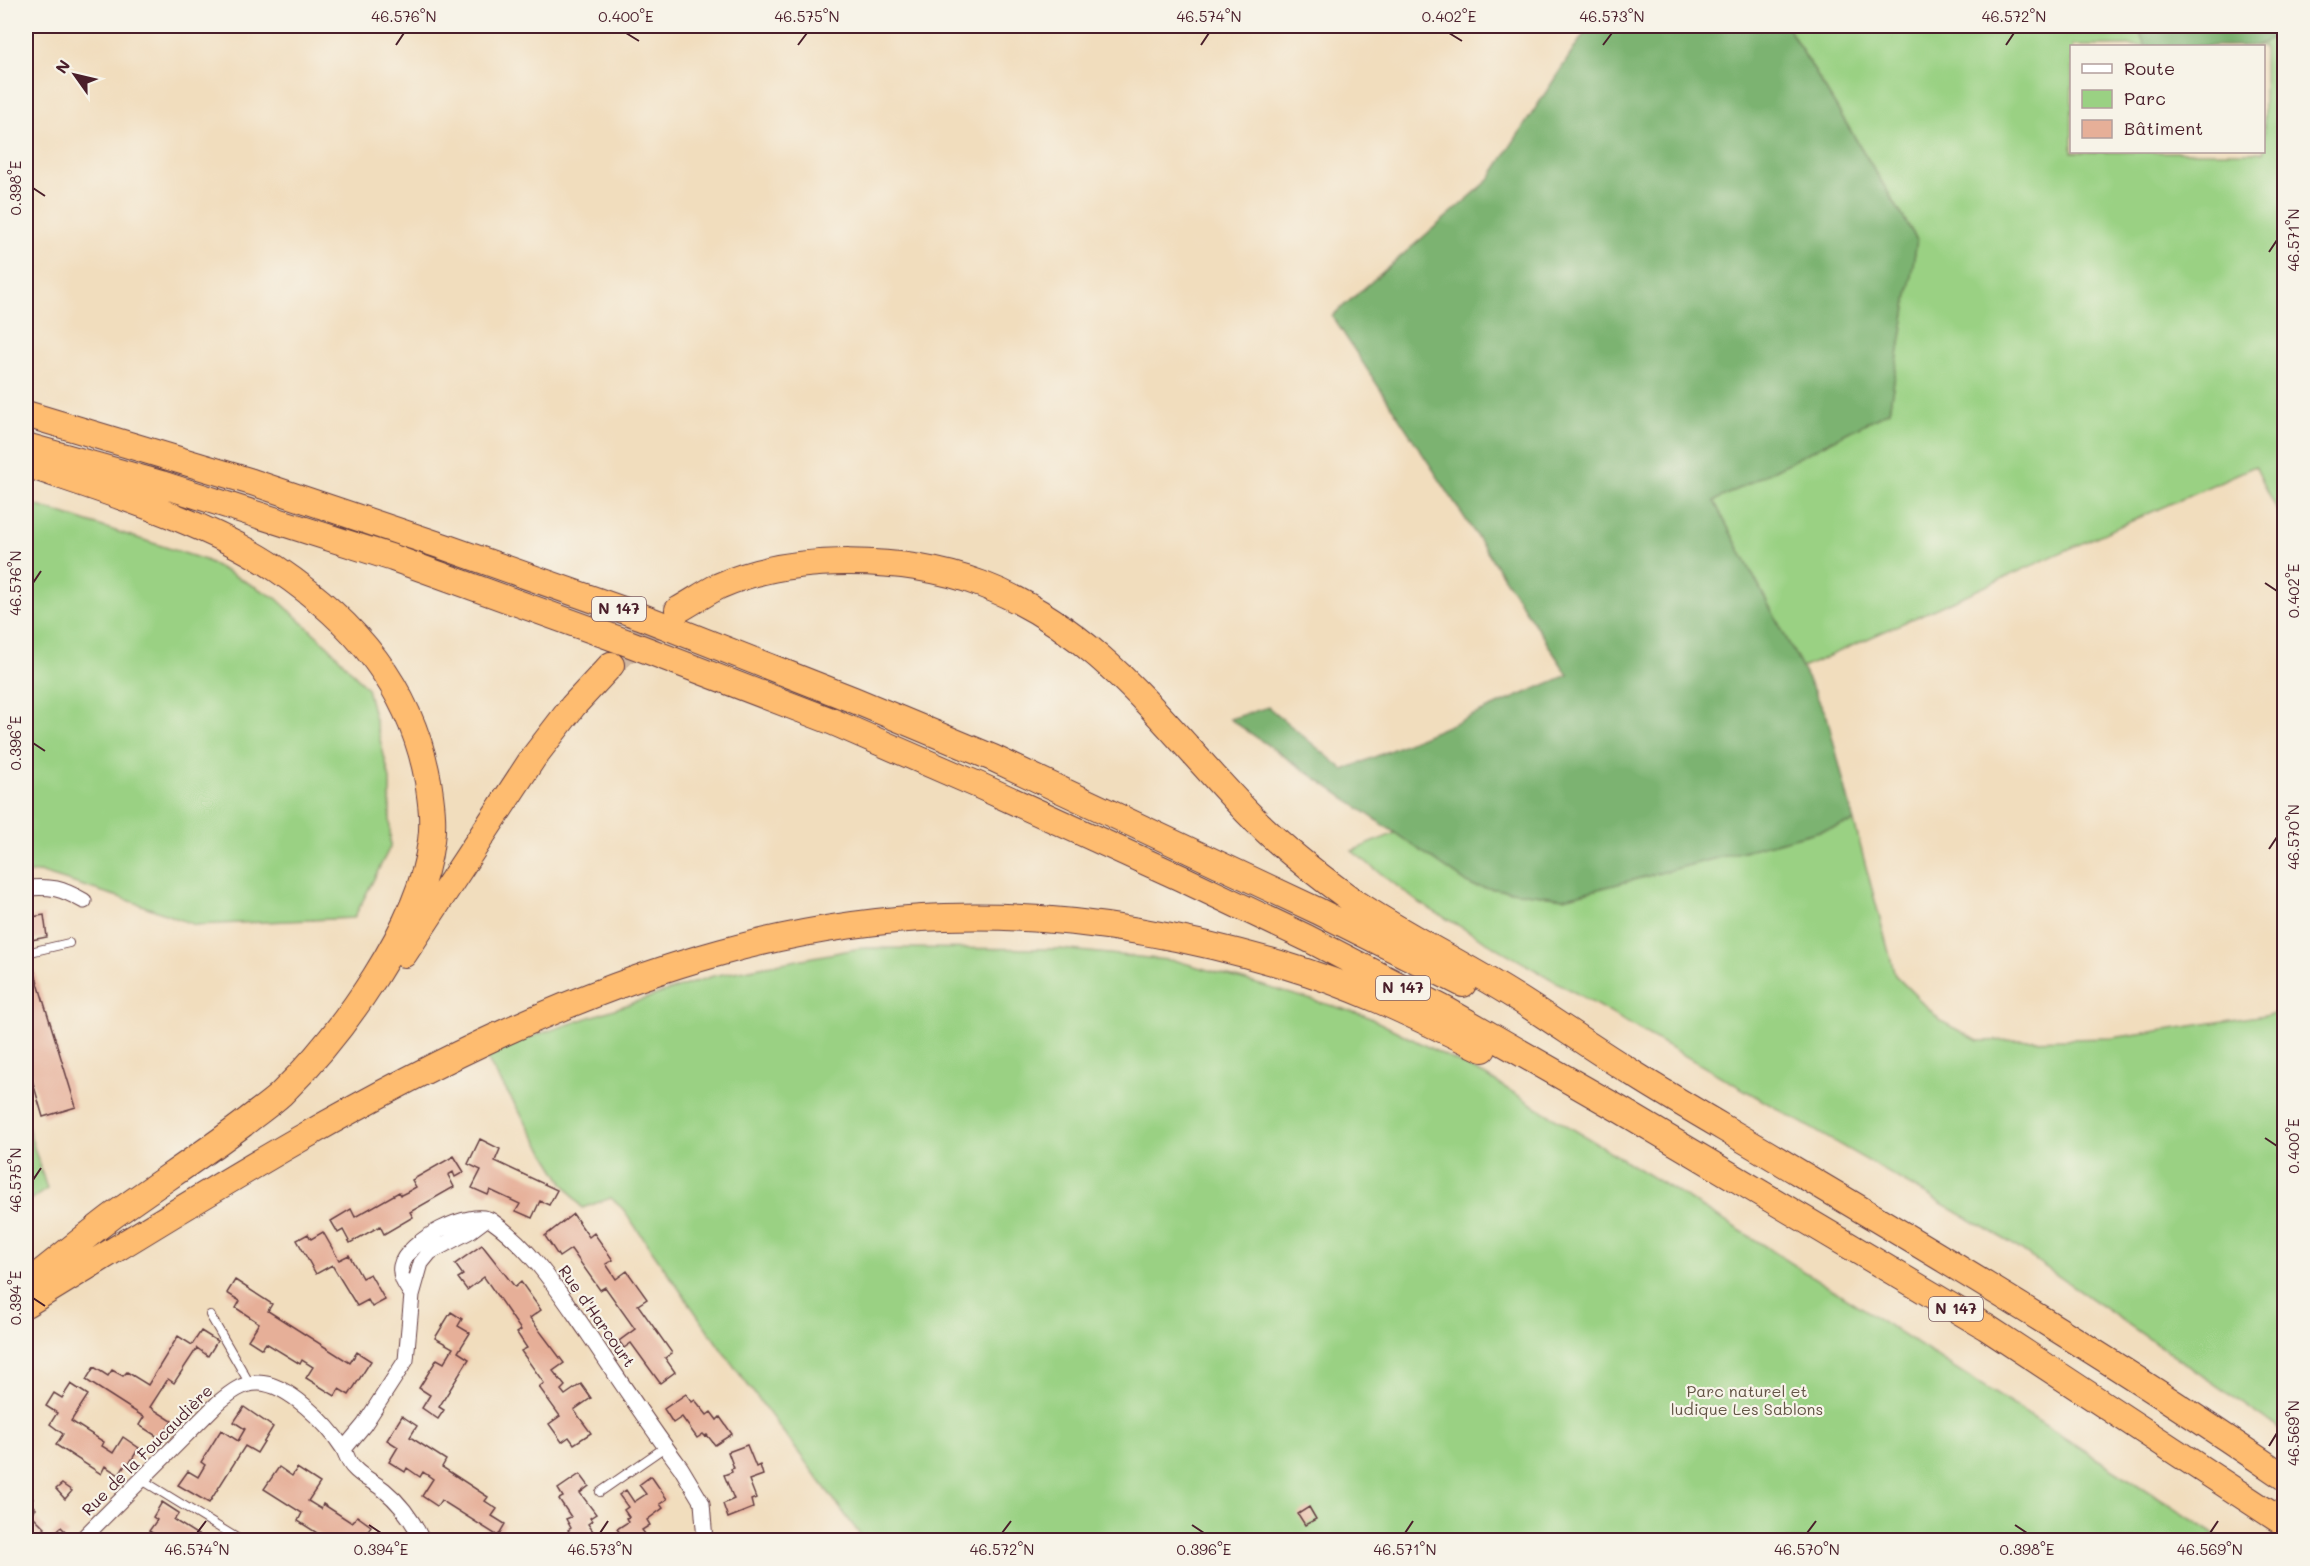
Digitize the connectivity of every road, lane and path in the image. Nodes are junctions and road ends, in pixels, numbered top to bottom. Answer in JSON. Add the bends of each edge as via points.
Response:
{"nodes":[{"id":1,"x":26,"y":414,"type":"edge"},
{"id":2,"x":26,"y":446,"type":"edge"},
{"id":3,"x":26,"y":464,"type":"edge"},
{"id":4,"x":678,"y":610,"type":"tunnel mouth"},
{"id":5,"x":611,"y":665,"type":"tunnel mouth"},
{"id":6,"x":26,"y":888,"type":"edge"},
{"id":7,"x":84,"y":901,"type":"dead end"},
{"id":8,"x":69,"y":943,"type":"dead end"},
{"id":9,"x":26,"y":953,"type":"edge"},
{"id":10,"x":1635,"y":1075,"type":"junction"},
{"id":11,"x":1619,"y":1109,"type":"junction"},
{"id":12,"x":29,"y":1282,"type":"edge"},
{"id":13,"x":26,"y":1304,"type":"edge"},
{"id":14,"x":210,"y":1315,"type":"dead end"},
{"id":15,"x":249,"y":1384,"type":"junction"},
{"id":16,"x":665,"y":1447,"type":"junction"},
{"id":17,"x":344,"y":1449,"type":"junction"},
{"id":18,"x":2284,"y":1477,"type":"edge"},
{"id":19,"x":142,"y":1479,"type":"junction"},
{"id":20,"x":600,"y":1492,"type":"dead end"},
{"id":21,"x":2284,"y":1523,"type":"edge"},
{"id":22,"x":81,"y":1540,"type":"edge"},
{"id":23,"x":240,"y":1540,"type":"edge"},
{"id":24,"x":422,"y":1540,"type":"edge"},
{"id":25,"x":705,"y":1540,"type":"edge"}],
"edges":[{"from":1,"to":10,"type":"highway","number":"N 147","via":[[252,482],[445,547],[640,616],[854,700],[993,758],[1318,911]]},
{"from":2,"to":11,"type":"highway","number":"N 147","via":[[161,484],[393,558],[831,721],[988,789],[1307,938],[1446,1010]]},
{"from":3,"to":12,"type":"highway","via":[[136,502],[223,538],[276,568],[321,601],[361,640],[396,688],[412,719],[432,804],[431,842],[421,885],[402,930],[327,1044],[279,1095]]},
{"from":4,"to":10,"type":"highway","via":[[721,585],[770,570],[874,562],[928,569],[980,583],[1028,606],[1074,634],[1113,668],[1295,857],[1353,900]]},
{"from":5,"to":12,"type":"highway","via":[[533,758],[357,1024],[295,1097],[251,1135]]},
{"from":6,"to":7,"type":"street","via":[[50,886]]},
{"from":8,"to":9,"type":"lane"},
{"from":10,"to":18,"type":"highway","number":"N 147","via":[[2103,1358]]},
{"from":11,"to":13,"type":"highway","via":[[1392,1005],[1289,966],[1196,942],[1110,926],[1028,918],[945,917],[867,923],[782,938],[690,962],[610,988],[534,1019],[449,1059],[292,1143]]},
{"from":11,"to":21,"type":"highway","number":"N 147","via":[[1986,1327]]},
{"from":14,"to":15,"type":"lane"},
{"from":15,"to":17,"type":"street","via":[[264,1384],[282,1391],[316,1415]]},
{"from":15,"to":19,"type":"street","name":"Rue de la Foucaudière","via":[[218,1403]]},
{"from":16,"to":17,"type":"street","name":"Rue d'Harcourt","via":[[538,1262],[486,1219],[424,1257],[411,1295],[406,1360]]},
{"from":16,"to":20,"type":"lane"},
{"from":16,"to":25,"type":"street","name":"Rue d'Harcourt","via":[[702,1503]]},
{"from":17,"to":24,"type":"street","via":[[353,1467],[402,1507]]},
{"from":19,"to":22,"type":"street","name":"Rue de la Foucaudière"},
{"from":19,"to":23,"type":"lane"}]}
